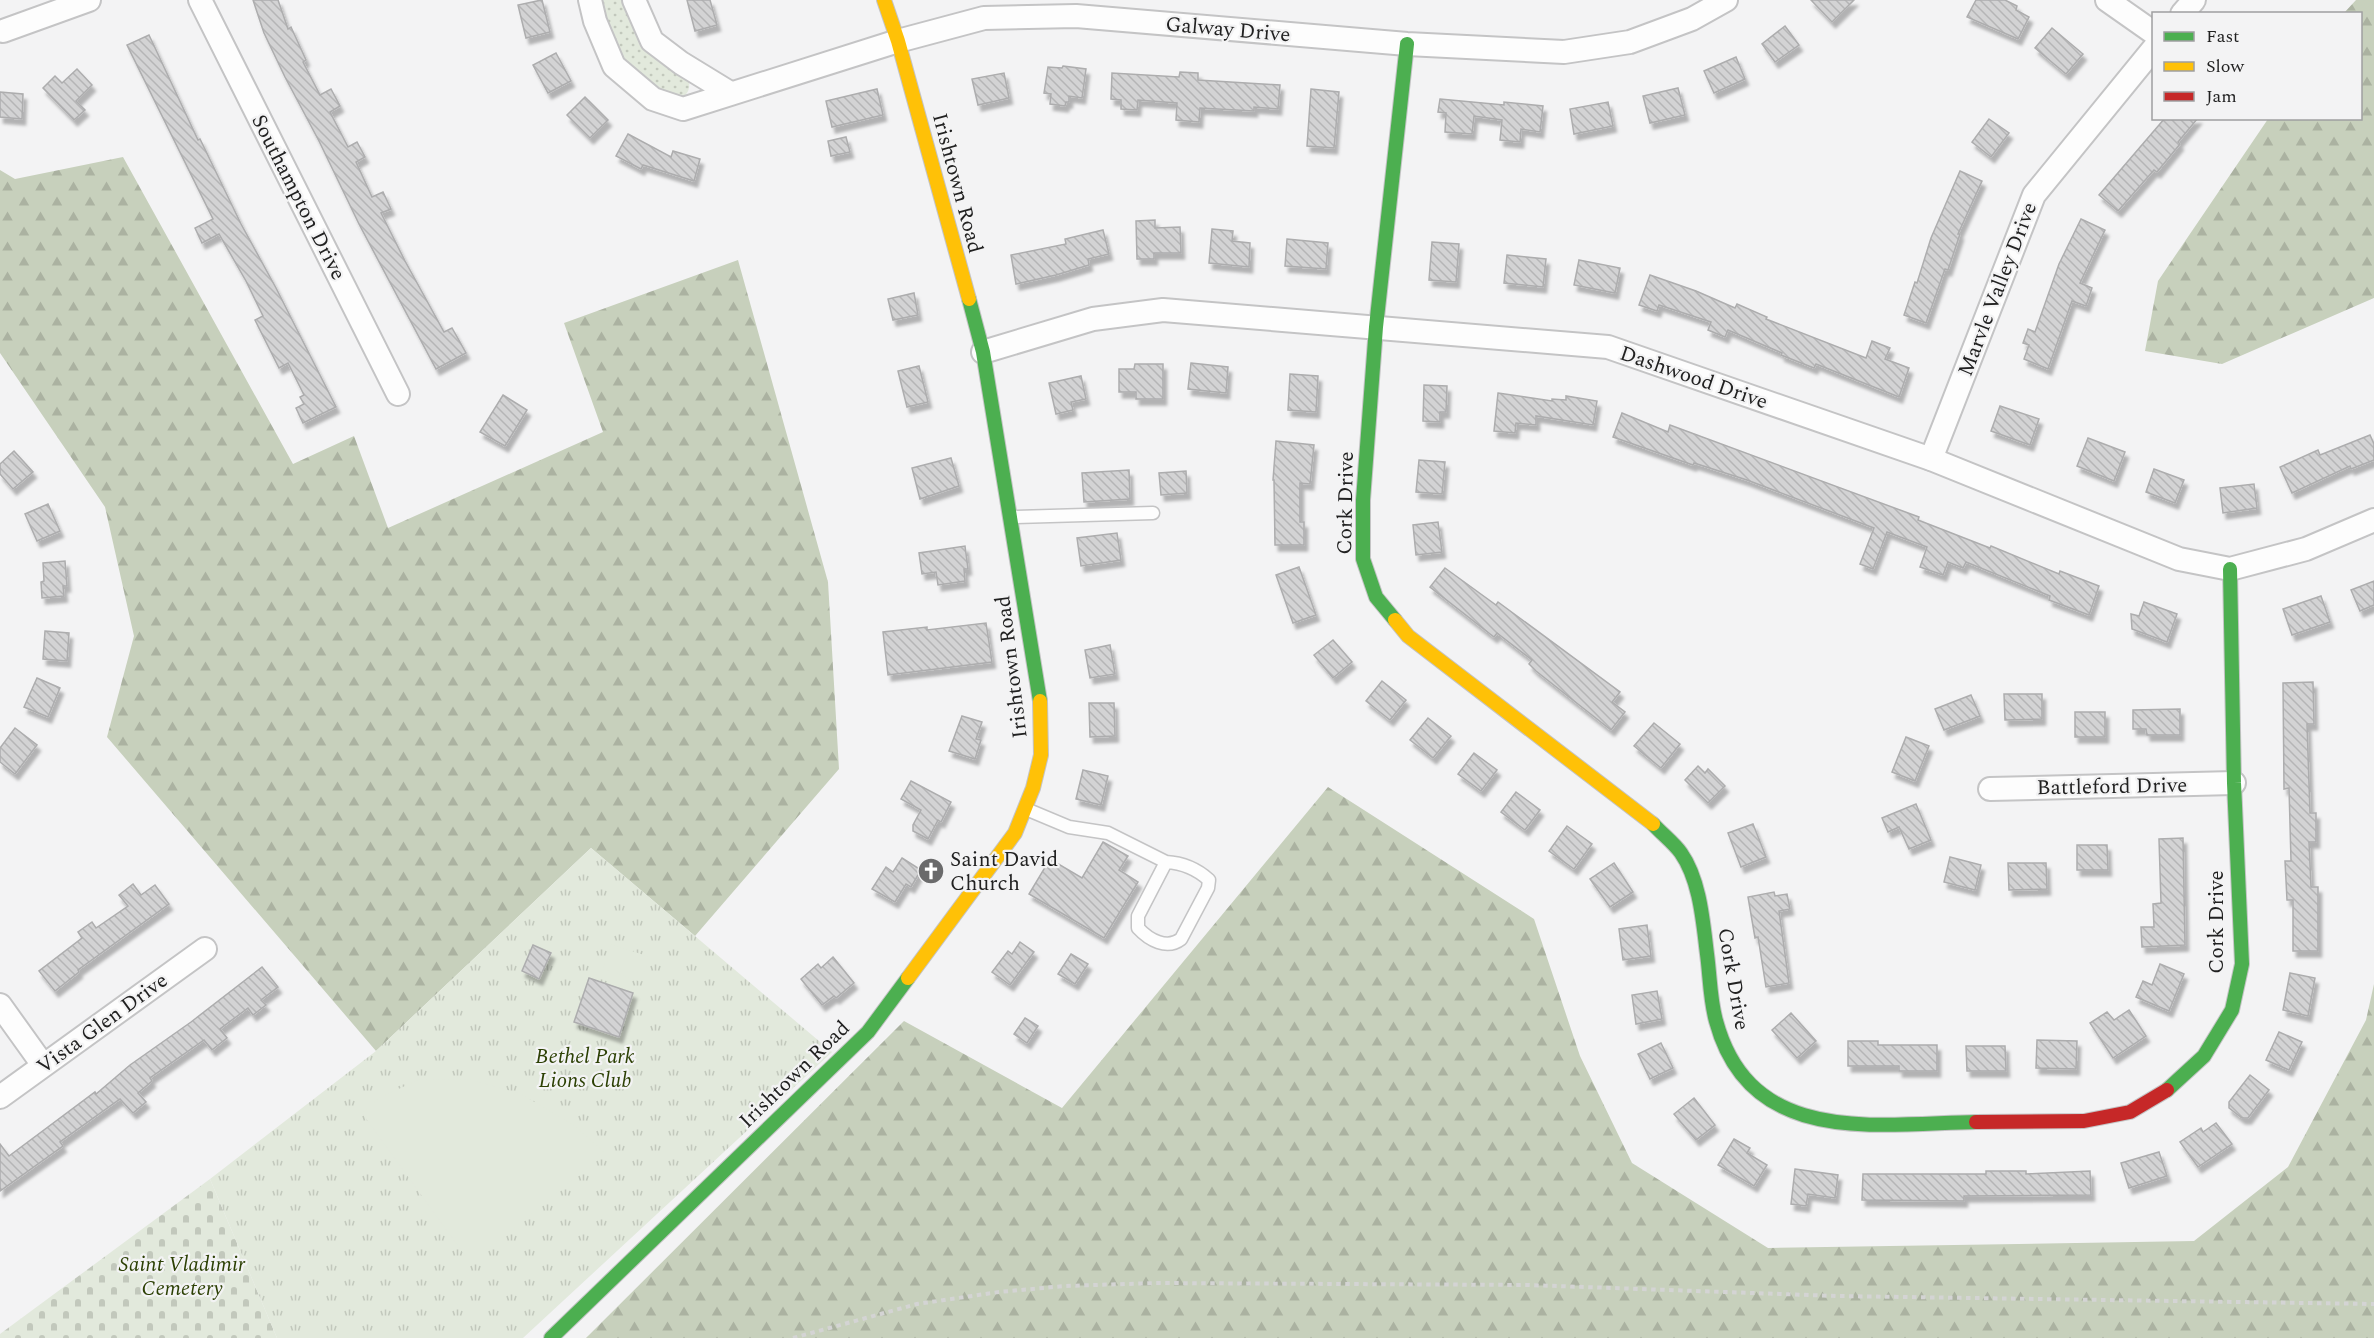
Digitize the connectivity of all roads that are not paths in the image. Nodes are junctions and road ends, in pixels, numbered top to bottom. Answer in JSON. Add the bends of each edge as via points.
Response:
{"nodes":[{"id":1,"x":89,"y":0,"type":"edge"},
{"id":2,"x":200,"y":0,"type":"edge"},
{"id":3,"x":590,"y":0,"type":"edge"},
{"id":4,"x":634,"y":0,"type":"edge"},
{"id":5,"x":884,"y":0,"type":"edge"},
{"id":6,"x":1726,"y":0,"type":"edge"},
{"id":7,"x":2106,"y":0,"type":"edge"},
{"id":8,"x":2194,"y":0,"type":"edge"},
{"id":9,"x":2184,"y":12,"type":"edge"},
{"id":10,"x":3,"y":31,"type":"dead end"},
{"id":11,"x":2152,"y":32,"type":"edge"},
{"id":12,"x":898,"y":41,"type":"junction"},
{"id":13,"x":1407,"y":44,"type":"junction"},
{"id":14,"x":2152,"y":50,"type":"edge"},
{"id":15,"x":730,"y":93,"type":"junction"},
{"id":16,"x":1376,"y":327,"type":"junction"},
{"id":17,"x":983,"y":352,"type":"junction"},
{"id":18,"x":398,"y":394,"type":"dead end"},
{"id":19,"x":1931,"y":459,"type":"junction"},
{"id":20,"x":1153,"y":513,"type":"dead end"},
{"id":21,"x":1011,"y":517,"type":"junction"},
{"id":22,"x":2374,"y":520,"type":"edge"},
{"id":23,"x":2230,"y":569,"type":"junction"},
{"id":24,"x":2234,"y":783,"type":"junction"},
{"id":25,"x":1990,"y":789,"type":"dead end"},
{"id":26,"x":1025,"y":808,"type":"junction"},
{"id":27,"x":1166,"y":862,"type":"junction"},
{"id":28,"x":205,"y":949,"type":"dead end"},
{"id":29,"x":0,"y":1005,"type":"edge"},
{"id":30,"x":43,"y":1065,"type":"junction"},
{"id":31,"x":0,"y":1097,"type":"edge"},
{"id":32,"x":551,"y":1338,"type":"edge"}],
"edges":[{"from":1,"to":10,"type":"street"},
{"from":2,"to":18,"type":"street","name":"Southampton Drive"},
{"from":3,"to":15,"type":"street","name":"Galway Drive","via":[[614,66],[653,99],[684,109]]},
{"from":4,"to":15,"type":"street","via":[[652,41]]},
{"from":5,"to":12,"type":"street","name":"Irishtown Road"},
{"from":6,"to":13,"type":"street","name":"Galway Drive","via":[[1692,19],[1630,42],[1564,52]]},
{"from":7,"to":11,"type":"street"},
{"from":8,"to":9,"type":"street"},
{"from":12,"to":13,"type":"street","name":"Galway Drive","via":[[984,18],[1076,16]]},
{"from":12,"to":15,"type":"street","name":"Galway Drive"},
{"from":12,"to":17,"type":"street","name":"Irishtown Road"},
{"from":13,"to":16,"type":"street","name":"Cork Drive"},
{"from":14,"to":19,"type":"street","name":"Marvle Valley Drive","via":[[2034,195]]},
{"from":16,"to":17,"type":"street","name":"Dashwood Drive","via":[[1163,310],[1093,319]]},
{"from":16,"to":19,"type":"street","name":"Dashwood Drive","via":[[1608,347]]},
{"from":16,"to":24,"type":"street","name":"Cork Drive","via":[[1363,500],[1363,559],[1376,597],[1408,636],[1647,818],[1682,854],[1699,894],[1716,1021],[1732,1062],[1761,1096],[1796,1114],[1840,1124],[2084,1121],[2130,1112],[2170,1088],[2204,1056],[2232,1010],[2242,964]]},
{"from":17,"to":21,"type":"street","name":"Irishtown Road"},
{"from":19,"to":23,"type":"street","name":"Dashwood Drive","via":[[2179,559]]},
{"from":20,"to":21,"type":"lane"},
{"from":21,"to":26,"type":"street","name":"Irishtown Road","via":[[1042,712],[1041,755]]},
{"from":22,"to":23,"type":"street","name":"Dashwood Drive","via":[[2306,549]]},
{"from":23,"to":24,"type":"street","name":"Cork Drive"},
{"from":24,"to":25,"type":"street","name":"Battleford Drive"},
{"from":26,"to":27,"type":"lane","via":[[1069,827],[1108,833]]},
{"from":26,"to":32,"type":"street","name":"Irishtown Road","via":[[1015,833],[868,1032]]},
{"from":27,"to":27,"type":"lane","via":[[1138,916],[1138,928],[1144,935],[1165,945],[1181,939],[1209,880],[1200,871],[1181,863]]},
{"from":28,"to":30,"type":"street","name":"Vista Glen Drive"},
{"from":29,"to":30,"type":"street"},
{"from":30,"to":31,"type":"street","name":"Vista Glen Drive"}]}
